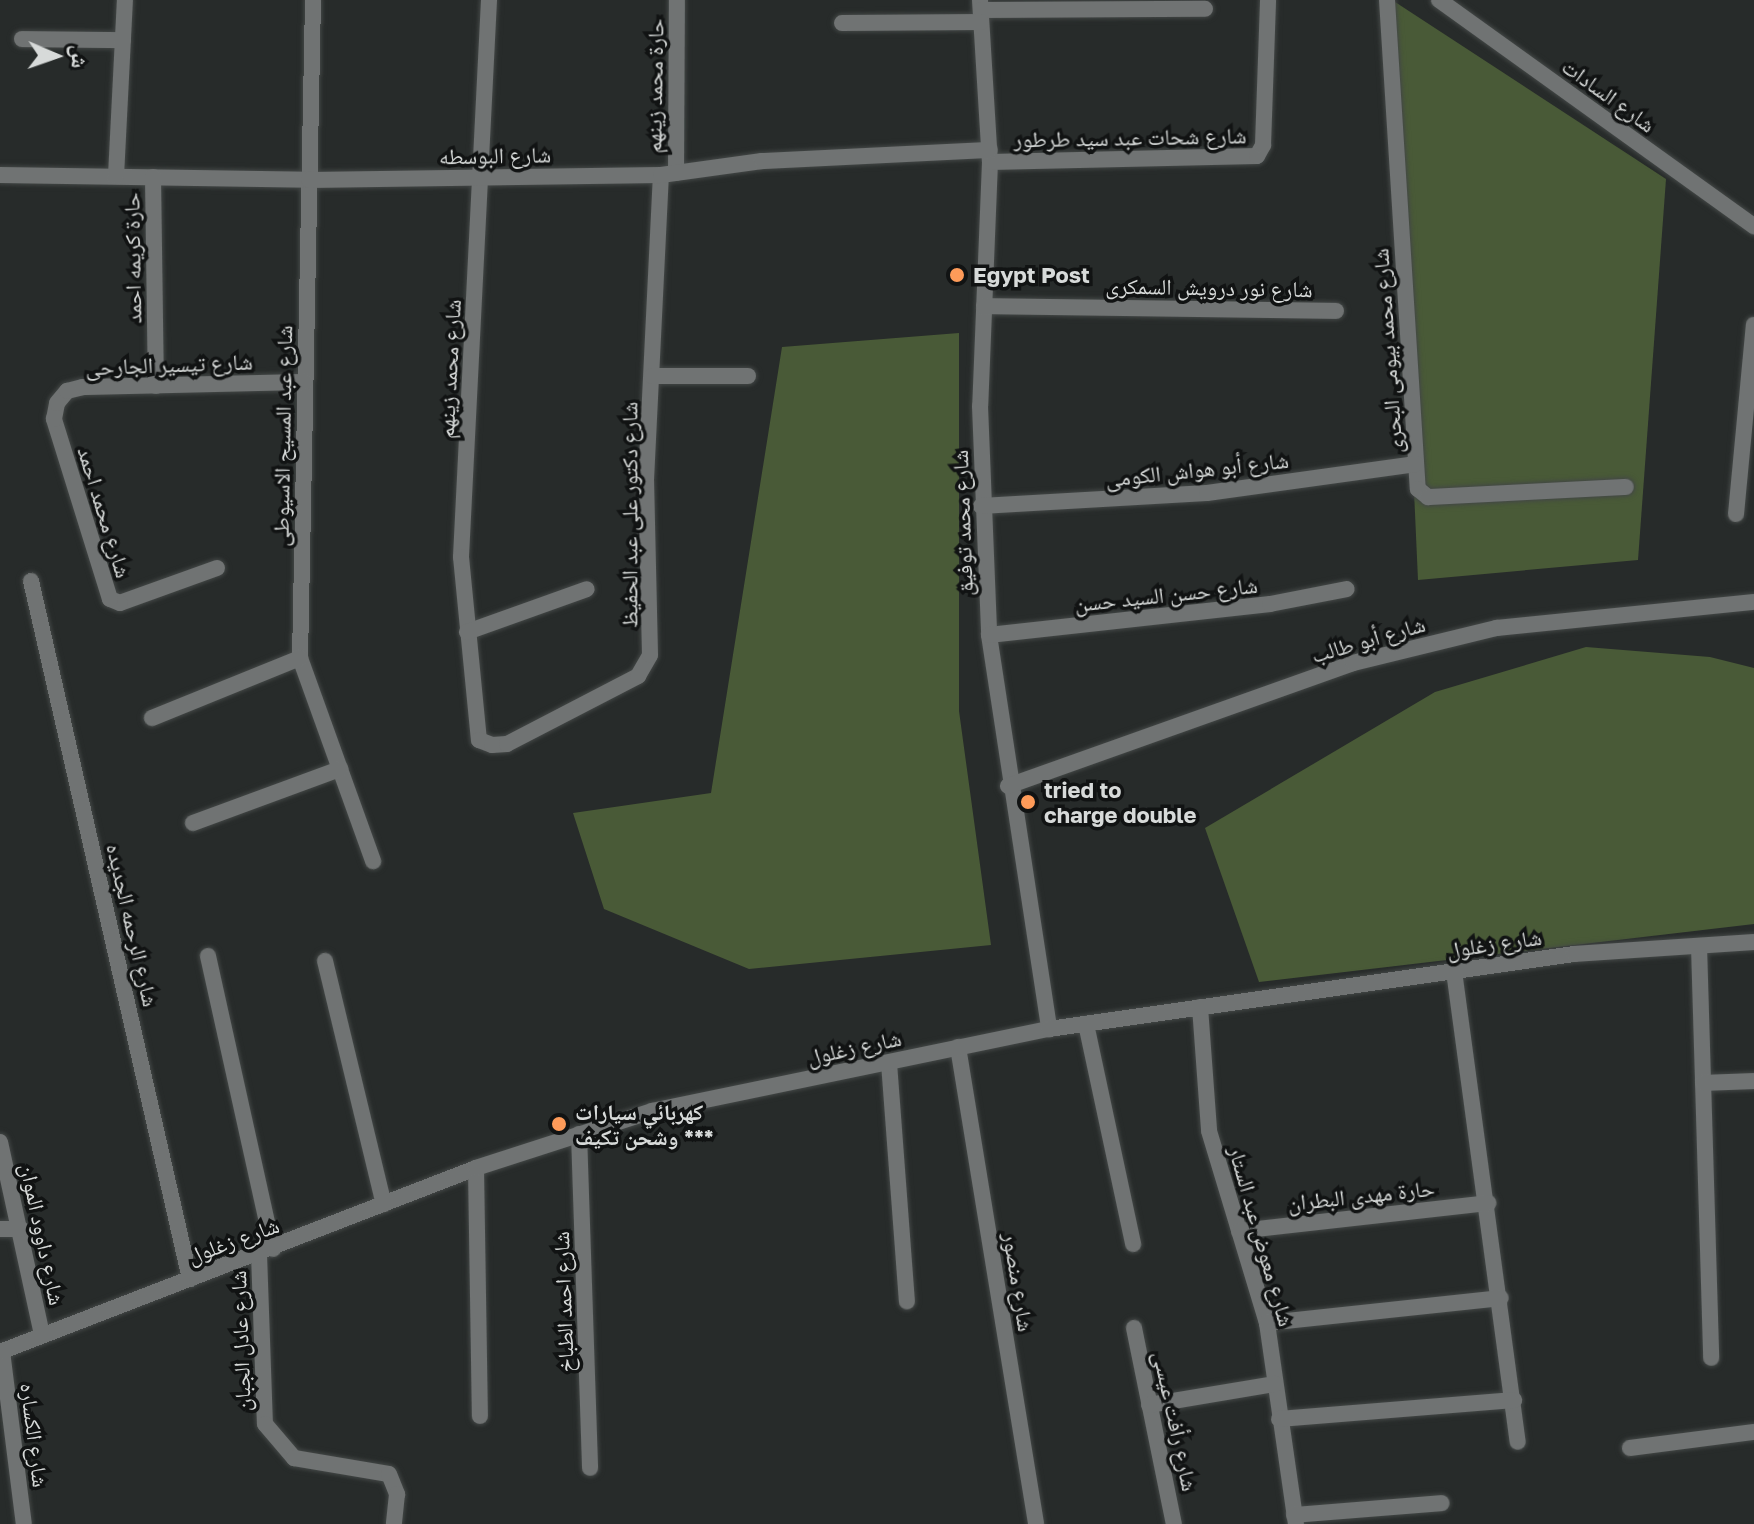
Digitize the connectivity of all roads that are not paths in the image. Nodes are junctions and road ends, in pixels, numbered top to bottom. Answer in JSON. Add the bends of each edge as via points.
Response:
{"nodes":[{"id":1,"x":125,"y":0,"type":"edge"},
{"id":2,"x":313,"y":0,"type":"edge"},
{"id":3,"x":489,"y":0,"type":"edge"},
{"id":4,"x":677,"y":0,"type":"edge"},
{"id":5,"x":1268,"y":0,"type":"edge"},
{"id":6,"x":1387,"y":0,"type":"edge"},
{"id":7,"x":1439,"y":0,"type":"edge"},
{"id":8,"x":1205,"y":9,"type":"dead end"},
{"id":9,"x":981,"y":11,"type":"edge"},
{"id":10,"x":842,"y":23,"type":"dead end"},
{"id":11,"x":22,"y":39,"type":"dead end"},
{"id":12,"x":123,"y":40,"type":"junction"},
{"id":13,"x":990,"y":156,"type":"junction"},
{"id":14,"x":668,"y":174,"type":"junction"},
{"id":15,"x":0,"y":175,"type":"edge"},
{"id":16,"x":116,"y":176,"type":"junction"},
{"id":17,"x":153,"y":177,"type":"junction"},
{"id":18,"x":480,"y":178,"type":"junction"},
{"id":19,"x":309,"y":180,"type":"junction"},
{"id":20,"x":1754,"y":226,"type":"edge"},
{"id":21,"x":984,"y":306,"type":"junction"},
{"id":22,"x":1336,"y":311,"type":"dead end"},
{"id":23,"x":1754,"y":325,"type":"edge"},
{"id":24,"x":652,"y":376,"type":"junction"},
{"id":25,"x":748,"y":376,"type":"dead end"},
{"id":26,"x":305,"y":382,"type":"junction"},
{"id":27,"x":156,"y":386,"type":"junction"},
{"id":28,"x":54,"y":419,"type":"joint"},
{"id":29,"x":1416,"y":464,"type":"junction"},
{"id":30,"x":1626,"y":487,"type":"dead end"},
{"id":31,"x":981,"y":506,"type":"junction"},
{"id":32,"x":1736,"y":514,"type":"dead end"},
{"id":33,"x":217,"y":568,"type":"dead end"},
{"id":34,"x":31,"y":581,"type":"dead end"},
{"id":35,"x":587,"y":589,"type":"dead end"},
{"id":36,"x":1347,"y":589,"type":"dead end"},
{"id":37,"x":1754,"y":602,"type":"edge"},
{"id":38,"x":467,"y":632,"type":"junction"},
{"id":39,"x":989,"y":635,"type":"junction"},
{"id":40,"x":300,"y":658,"type":"junction"},
{"id":41,"x":152,"y":718,"type":"dead end"},
{"id":42,"x":479,"y":740,"type":"joint"},
{"id":43,"x":340,"y":769,"type":"junction"},
{"id":44,"x":1008,"y":786,"type":"junction"},
{"id":45,"x":193,"y":823,"type":"dead end"},
{"id":46,"x":373,"y":861,"type":"dead end"},
{"id":47,"x":1754,"y":942,"type":"edge"},
{"id":48,"x":1699,"y":946,"type":"junction"},
{"id":49,"x":208,"y":956,"type":"dead end"},
{"id":50,"x":325,"y":961,"type":"dead end"},
{"id":51,"x":1454,"y":971,"type":"junction"},
{"id":52,"x":1200,"y":1007,"type":"junction"},
{"id":53,"x":1086,"y":1024,"type":"junction"},
{"id":54,"x":1049,"y":1029,"type":"junction"},
{"id":55,"x":958,"y":1047,"type":"junction"},
{"id":56,"x":889,"y":1063,"type":"junction"},
{"id":57,"x":1754,"y":1081,"type":"edge"},
{"id":58,"x":1703,"y":1083,"type":"junction"},
{"id":59,"x":579,"y":1134,"type":"junction"},
{"id":60,"x":0,"y":1142,"type":"edge"},
{"id":61,"x":476,"y":1168,"type":"junction"},
{"id":62,"x":1488,"y":1203,"type":"junction"},
{"id":63,"x":384,"y":1204,"type":"junction"},
{"id":64,"x":0,"y":1229,"type":"edge"},
{"id":65,"x":21,"y":1229,"type":"junction"},
{"id":66,"x":1239,"y":1231,"type":"junction"},
{"id":67,"x":1133,"y":1244,"type":"dead end"},
{"id":68,"x":266,"y":1252,"type":"junction"},
{"id":69,"x":190,"y":1279,"type":"junction"},
{"id":70,"x":1501,"y":1298,"type":"junction"},
{"id":71,"x":907,"y":1301,"type":"dead end"},
{"id":72,"x":1267,"y":1323,"type":"junction"},
{"id":73,"x":1134,"y":1328,"type":"dead end"},
{"id":74,"x":42,"y":1335,"type":"junction"},
{"id":75,"x":1,"y":1351,"type":"edge"},
{"id":76,"x":1711,"y":1358,"type":"dead end"},
{"id":77,"x":1275,"y":1384,"type":"junction"},
{"id":78,"x":1514,"y":1400,"type":"junction"},
{"id":79,"x":1149,"y":1405,"type":"junction"},
{"id":80,"x":480,"y":1416,"type":"dead end"},
{"id":81,"x":1279,"y":1419,"type":"junction"},
{"id":82,"x":1754,"y":1432,"type":"edge"},
{"id":83,"x":1518,"y":1442,"type":"dead end"},
{"id":84,"x":1630,"y":1448,"type":"dead end"},
{"id":85,"x":590,"y":1468,"type":"dead end"},
{"id":86,"x":1442,"y":1503,"type":"dead end"},
{"id":87,"x":1295,"y":1519,"type":"edge"},
{"id":88,"x":24,"y":1524,"type":"edge"},
{"id":89,"x":394,"y":1524,"type":"edge"},
{"id":90,"x":1036,"y":1524,"type":"edge"},
{"id":91,"x":1174,"y":1524,"type":"edge"}],
"edges":[{"from":1,"to":12,"type":"street"},
{"from":2,"to":19,"type":"street","name":"شارع عبد المسيح الاسيوطى"},
{"from":3,"to":18,"type":"street","name":"شارع محمد زينهم"},
{"from":4,"to":14,"type":"street","name":"حارة محمد زينهم"},
{"from":5,"to":13,"type":"street","name":"شارع شحات عبد سيد طرطور","via":[[1263,145],[1257,156]]},
{"from":6,"to":29,"type":"street","name":"شارع محمد بيومى البحرى"},
{"from":7,"to":20,"type":"street","name":"شارع السادات"},
{"from":8,"to":9,"type":"street"},
{"from":9,"to":10,"type":"street"},
{"from":9,"to":13,"type":"street","name":"شارع محمد توفيق"},
{"from":11,"to":12,"type":"street"},
{"from":12,"to":16,"type":"street"},
{"from":13,"to":14,"type":"street","name":"شارع البوسطه","via":[[762,161]]},
{"from":13,"to":21,"type":"street","name":"شارع محمد توفيق"},
{"from":14,"to":18,"type":"street","name":"شارع البوسطه"},
{"from":14,"to":24,"type":"street","name":"شارع دكتور على عبد الحفيظ"},
{"from":15,"to":16,"type":"street","name":"شارع البوسطه"},
{"from":16,"to":17,"type":"street","name":"شارع البوسطه"},
{"from":17,"to":19,"type":"street","name":"شارع البوسطه"},
{"from":17,"to":27,"type":"street","name":"حارة كريمه احمد"},
{"from":18,"to":19,"type":"street","name":"شارع البوسطه"},
{"from":18,"to":38,"type":"street","name":"شارع محمد زينهم","via":[[462,525]]},
{"from":19,"to":26,"type":"street","name":"شارع عبد المسيح الاسيوطى"},
{"from":21,"to":22,"type":"street","name":"شارع نور درويش السمكرى"},
{"from":21,"to":31,"type":"street","name":"شارع محمد توفيق"},
{"from":23,"to":32,"type":"street"},
{"from":24,"to":25,"type":"street"},
{"from":24,"to":42,"type":"street","name":"شارع دكتور على عبد الحفيظ","via":[[646,666],[638,676],[507,744]]},
{"from":26,"to":27,"type":"street","name":"شارع تيسير الجارحى"},
{"from":26,"to":40,"type":"street","name":"شارع عبد المسيح الاسيوطى"},
{"from":27,"to":28,"type":"street","name":"شارع تيسير الجارحى","via":[[67,391],[57,403]]},
{"from":28,"to":33,"type":"street","name":"شارع محمد احمد","via":[[110,599],[126,601]]},
{"from":29,"to":30,"type":"street","name":"شارع محمد بيومى البحرى","via":[[1418,489],[1428,497]]},
{"from":29,"to":31,"type":"street","name":"شارع أبو هواش الكومى","via":[[1207,493]]},
{"from":31,"to":39,"type":"street","name":"شارع محمد توفيق"},
{"from":34,"to":69,"type":"street","name":"شارع الرحمه الجديده"},
{"from":35,"to":38,"type":"street"},
{"from":36,"to":39,"type":"street","name":"شارع حسن السيد حسن","via":[[1270,604]]},
{"from":37,"to":44,"type":"street","name":"شارع أبو طالب","via":[[1497,628],[1353,663]]},
{"from":38,"to":42,"type":"street","name":"شارع محمد زينهم"},
{"from":39,"to":44,"type":"street","name":"شارع محمد توفيق"},
{"from":40,"to":41,"type":"street"},
{"from":40,"to":43,"type":"street","name":"شارع عبد المسيح الاسيوطى"},
{"from":43,"to":45,"type":"street"},
{"from":43,"to":46,"type":"street","name":"شارع عبد المسيح الاسيوطى"},
{"from":44,"to":54,"type":"street","name":"شارع محمد توفيق"},
{"from":47,"to":48,"type":"street","name":"شارع زغلول"},
{"from":48,"to":51,"type":"street","name":"شارع زغلول","via":[[1574,954]]},
{"from":48,"to":58,"type":"street"},
{"from":49,"to":68,"type":"street"},
{"from":50,"to":63,"type":"street"},
{"from":51,"to":52,"type":"street","name":"شارع زغلول"},
{"from":51,"to":62,"type":"street"},
{"from":52,"to":53,"type":"street","name":"شارع زغلول"},
{"from":52,"to":66,"type":"street","name":"شارع معوض عبد الستار","via":[[1209,1131]]},
{"from":53,"to":54,"type":"street","name":"شارع زغلول"},
{"from":53,"to":67,"type":"street"},
{"from":54,"to":55,"type":"street","name":"شارع زغلول"},
{"from":55,"to":56,"type":"street","name":"شارع زغلول"},
{"from":55,"to":90,"type":"street","name":"شارع منصور"},
{"from":56,"to":59,"type":"street","name":"شارع زغلول","via":[[652,1111]]},
{"from":56,"to":71,"type":"street"},
{"from":57,"to":58,"type":"street"},
{"from":58,"to":76,"type":"street"},
{"from":59,"to":61,"type":"street","name":"شارع زغلول"},
{"from":59,"to":85,"type":"street","name":"شارع احمد الطباخ"},
{"from":60,"to":65,"type":"street","name":"شارع داوود الموان"},
{"from":61,"to":63,"type":"street","name":"شارع زغلول"},
{"from":61,"to":80,"type":"street"},
{"from":62,"to":66,"type":"street","name":"حارة مهدى البطران"},
{"from":62,"to":70,"type":"street"},
{"from":63,"to":68,"type":"street","name":"شارع زغلول"},
{"from":64,"to":65,"type":"street"},
{"from":65,"to":74,"type":"street","name":"شارع داوود الموان"},
{"from":66,"to":72,"type":"street","name":"شارع معوض عبد الستار"},
{"from":68,"to":69,"type":"street","name":"شارع زغلول"},
{"from":68,"to":89,"type":"street","name":"شارع عادل الجبان","via":[[265,1424],[294,1458],[389,1474],[397,1494]]},
{"from":69,"to":74,"type":"street","name":"شارع زغلول"},
{"from":70,"to":72,"type":"street"},
{"from":70,"to":78,"type":"street"},
{"from":72,"to":77,"type":"street","name":"شارع معوض عبد الستار"},
{"from":73,"to":79,"type":"street","name":"شارع رأفت عيسى"},
{"from":74,"to":75,"type":"street","name":"شارع زغلول"},
{"from":75,"to":88,"type":"street","name":"شارع الكساره"},
{"from":77,"to":79,"type":"street"},
{"from":77,"to":81,"type":"street","name":"شارع معوض عبد الستار"},
{"from":78,"to":81,"type":"street"},
{"from":78,"to":83,"type":"street"},
{"from":79,"to":91,"type":"street","name":"شارع رأفت عيسى"},
{"from":81,"to":87,"type":"street","name":"شارع معوض عبد الستار"},
{"from":82,"to":84,"type":"street"},
{"from":86,"to":87,"type":"street"}]}
